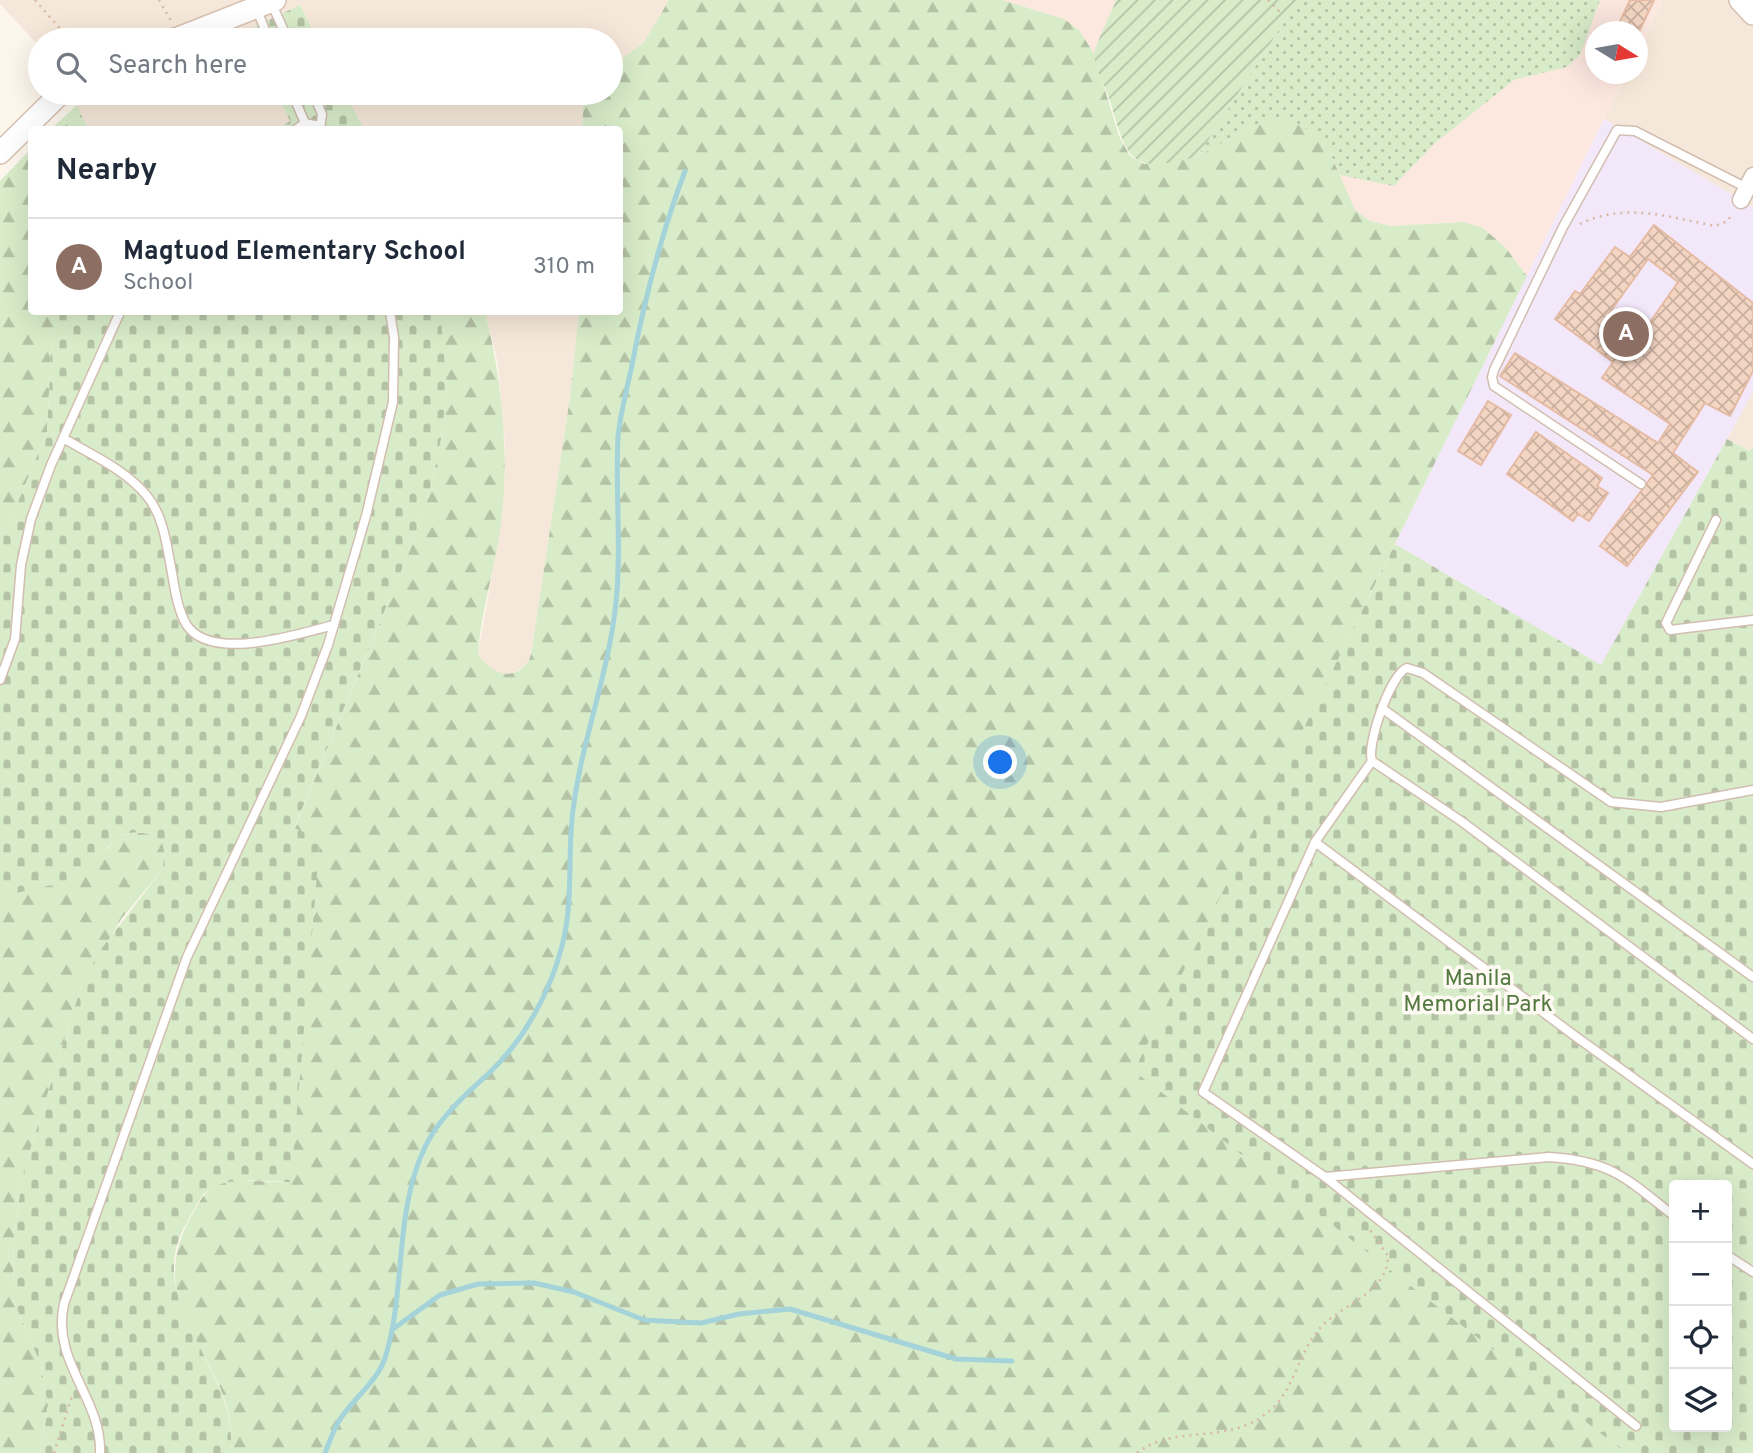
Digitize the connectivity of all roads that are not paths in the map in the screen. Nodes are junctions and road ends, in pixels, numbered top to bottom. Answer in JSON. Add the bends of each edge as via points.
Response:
{"nodes":[{"id":1,"x":1740,"y":0,"type":"edge"},
{"id":2,"x":267,"y":3,"type":"edge"},
{"id":3,"x":1753,"y":14,"type":"edge"},
{"id":4,"x":204,"y":28,"type":"edge"},
{"id":5,"x":268,"y":28,"type":"edge"},
{"id":6,"x":281,"y":28,"type":"edge"},
{"id":7,"x":49,"y":105,"type":"edge"},
{"id":8,"x":297,"y":105,"type":"edge"},
{"id":9,"x":319,"y":105,"type":"edge"},
{"id":10,"x":305,"y":123,"type":"junction"},
{"id":11,"x":301,"y":126,"type":"edge"},
{"id":12,"x":314,"y":126,"type":"edge"},
{"id":13,"x":320,"y":126,"type":"edge"},
{"id":14,"x":0,"y":153,"type":"edge"},
{"id":15,"x":1747,"y":188,"type":"edge"},
{"id":16,"x":119,"y":315,"type":"edge"},
{"id":17,"x":390,"y":315,"type":"edge"},
{"id":18,"x":64,"y":438,"type":"junction"},
{"id":19,"x":1641,"y":484,"type":"dead end"},
{"id":20,"x":1717,"y":520,"type":"dead end"},
{"id":21,"x":1753,"y":620,"type":"edge"},
{"id":22,"x":334,"y":625,"type":"junction"},
{"id":23,"x":0,"y":680,"type":"edge"},
{"id":24,"x":1383,"y":709,"type":"junction"},
{"id":25,"x":1372,"y":761,"type":"junction"},
{"id":26,"x":1753,"y":790,"type":"edge"},
{"id":27,"x":1315,"y":842,"type":"junction"},
{"id":28,"x":1753,"y":977,"type":"edge"},
{"id":29,"x":1753,"y":1039,"type":"edge"},
{"id":30,"x":1753,"y":1164,"type":"edge"},
{"id":31,"x":1325,"y":1177,"type":"junction"},
{"id":32,"x":1669,"y":1212,"type":"edge"},
{"id":33,"x":1732,"y":1258,"type":"edge"},
{"id":34,"x":1753,"y":1272,"type":"edge"},
{"id":35,"x":1636,"y":1426,"type":"dead end"},
{"id":36,"x":100,"y":1453,"type":"edge"}],
"edges":[{"from":1,"to":3,"type":"main road"},
{"from":2,"to":4,"type":"main road"},
{"from":2,"to":5,"type":"lane"},
{"from":2,"to":6,"type":"lane"},
{"from":7,"to":14,"type":"main road"},
{"from":8,"to":10,"type":"lane"},
{"from":9,"to":13,"type":"lane","via":[[323,114]]},
{"from":10,"to":11,"type":"lane"},
{"from":10,"to":12,"type":"lane"},
{"from":15,"to":19,"type":"lane","via":[[1635,131],[1617,130],[1494,370],[1492,383]]},
{"from":16,"to":18,"type":"lane"},
{"from":17,"to":22,"type":"lane","via":[[393,402]]},
{"from":18,"to":22,"type":"lane","via":[[123,474],[148,497],[164,532],[177,600],[199,639],[229,645]]},
{"from":18,"to":23,"type":"lane","via":[[31,519],[15,639]]},
{"from":20,"to":21,"type":"lane","via":[[1666,623],[1670,630]]},
{"from":22,"to":36,"type":"lane","via":[[301,716],[187,957],[64,1304],[62,1344],[95,1420]]},
{"from":24,"to":25,"type":"lane","via":[[1372,736]]},
{"from":24,"to":26,"type":"lane","via":[[1397,674],[1415,670],[1611,802],[1661,807]]},
{"from":24,"to":28,"type":"lane"},
{"from":25,"to":27,"type":"lane"},
{"from":25,"to":29,"type":"lane","via":[[1461,821]]},
{"from":27,"to":30,"type":"lane"},
{"from":27,"to":31,"type":"lane","via":[[1203,1092]]},
{"from":31,"to":32,"type":"lane","via":[[1549,1157],[1580,1159],[1615,1170]]},
{"from":31,"to":35,"type":"lane"},
{"from":33,"to":34,"type":"lane"}]}
